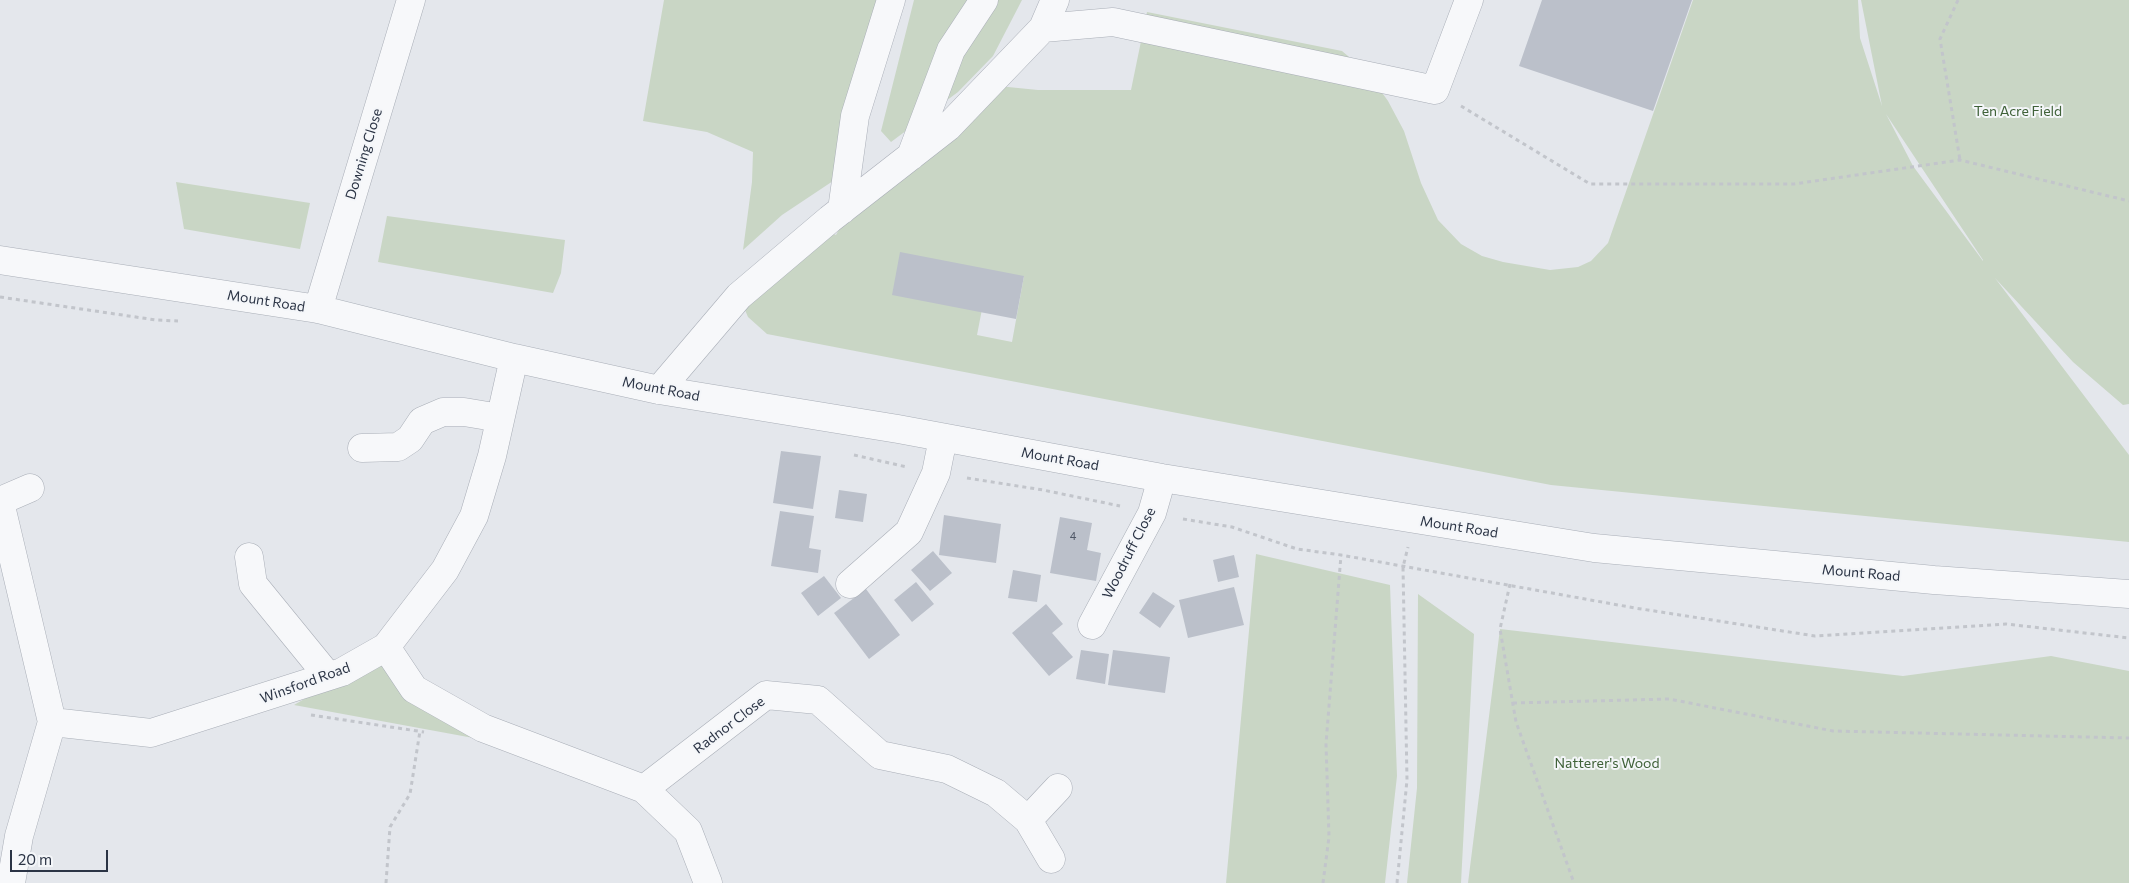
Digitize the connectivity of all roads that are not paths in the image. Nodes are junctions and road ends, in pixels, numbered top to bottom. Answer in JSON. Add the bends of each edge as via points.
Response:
{"nodes":[{"id":1,"x":411,"y":0,"type":"edge"},
{"id":2,"x":890,"y":0,"type":"edge"},
{"id":3,"x":984,"y":0,"type":"edge"},
{"id":4,"x":1055,"y":0,"type":"edge"},
{"id":5,"x":1469,"y":0,"type":"edge"},
{"id":6,"x":1043,"y":28,"type":"junction"},
{"id":7,"x":911,"y":156,"type":"junction"},
{"id":8,"x":842,"y":210,"type":"junction"},
{"id":9,"x":0,"y":260,"type":"edge"},
{"id":10,"x":318,"y":309,"type":"junction"},
{"id":11,"x":514,"y":358,"type":"junction"},
{"id":12,"x":659,"y":390,"type":"junction"},
{"id":13,"x":500,"y":418,"type":"junction"},
{"id":14,"x":943,"y":438,"type":"junction"},
{"id":15,"x":362,"y":448,"type":"dead end"},
{"id":16,"x":1162,"y":478,"type":"junction"},
{"id":17,"x":30,"y":488,"type":"dead end"},
{"id":18,"x":0,"y":501,"type":"edge"},
{"id":19,"x":249,"y":557,"type":"dead end"},
{"id":20,"x":850,"y":584,"type":"dead end"},
{"id":21,"x":2129,"y":594,"type":"edge"},
{"id":22,"x":1092,"y":626,"type":"dead end"},
{"id":23,"x":386,"y":647,"type":"junction"},
{"id":24,"x":328,"y":676,"type":"junction"},
{"id":25,"x":52,"y":722,"type":"junction"},
{"id":26,"x":1058,"y":788,"type":"dead end"},
{"id":27,"x":644,"y":789,"type":"junction"},
{"id":28,"x":1028,"y":820,"type":"junction"},
{"id":29,"x":1051,"y":859,"type":"dead end"},
{"id":30,"x":11,"y":883,"type":"edge"},
{"id":31,"x":708,"y":883,"type":"edge"}],
"edges":[{"from":1,"to":10,"type":"street","name":"Downing Close"},
{"from":2,"to":8,"type":"street","via":[[855,116]]},
{"from":3,"to":7,"type":"street","via":[[951,50]]},
{"from":4,"to":6,"type":"street"},
{"from":5,"to":6,"type":"street","via":[[1435,90],[1113,22]]},
{"from":6,"to":7,"type":"street","via":[[948,127]]},
{"from":7,"to":8,"type":"street"},
{"from":8,"to":12,"type":"street","via":[[739,296]]},
{"from":9,"to":10,"type":"street","name":"Mount Road"},
{"from":10,"to":11,"type":"street","name":"Mount Road"},
{"from":11,"to":12,"type":"street","name":"Mount Road"},
{"from":11,"to":13,"type":"street","name":"Winsford Road"},
{"from":12,"to":14,"type":"street","name":"Mount Road"},
{"from":13,"to":15,"type":"street","via":[[443,412],[422,421],[410,439],[398,447]]},
{"from":13,"to":23,"type":"street","name":"Winsford Road","via":[[474,516],[445,570]]},
{"from":14,"to":16,"type":"street","name":"Mount Road"},
{"from":14,"to":20,"type":"street","via":[[936,473],[909,532]]},
{"from":16,"to":21,"type":"street","name":"Mount Road","via":[[1604,549],[1934,580]]},
{"from":16,"to":22,"type":"street","name":"Woodruff Close","via":[[1152,513]]},
{"from":17,"to":18,"type":"street"},
{"from":18,"to":25,"type":"street"},
{"from":19,"to":24,"type":"street","via":[[253,584]]},
{"from":23,"to":24,"type":"street","name":"Winsford Road","via":[[342,672]]},
{"from":23,"to":27,"type":"street","via":[[414,689],[483,728]]},
{"from":24,"to":25,"type":"street","name":"Winsford Road","via":[[151,733]]},
{"from":25,"to":30,"type":"street","via":[[19,836]]},
{"from":26,"to":28,"type":"street"},
{"from":27,"to":28,"type":"street","name":"Radnor Close","via":[[766,695],[818,700],[880,755],[947,769],[996,793]]},
{"from":27,"to":31,"type":"street","via":[[688,832]]},
{"from":28,"to":29,"type":"street","name":"Radnor Close"}]}
